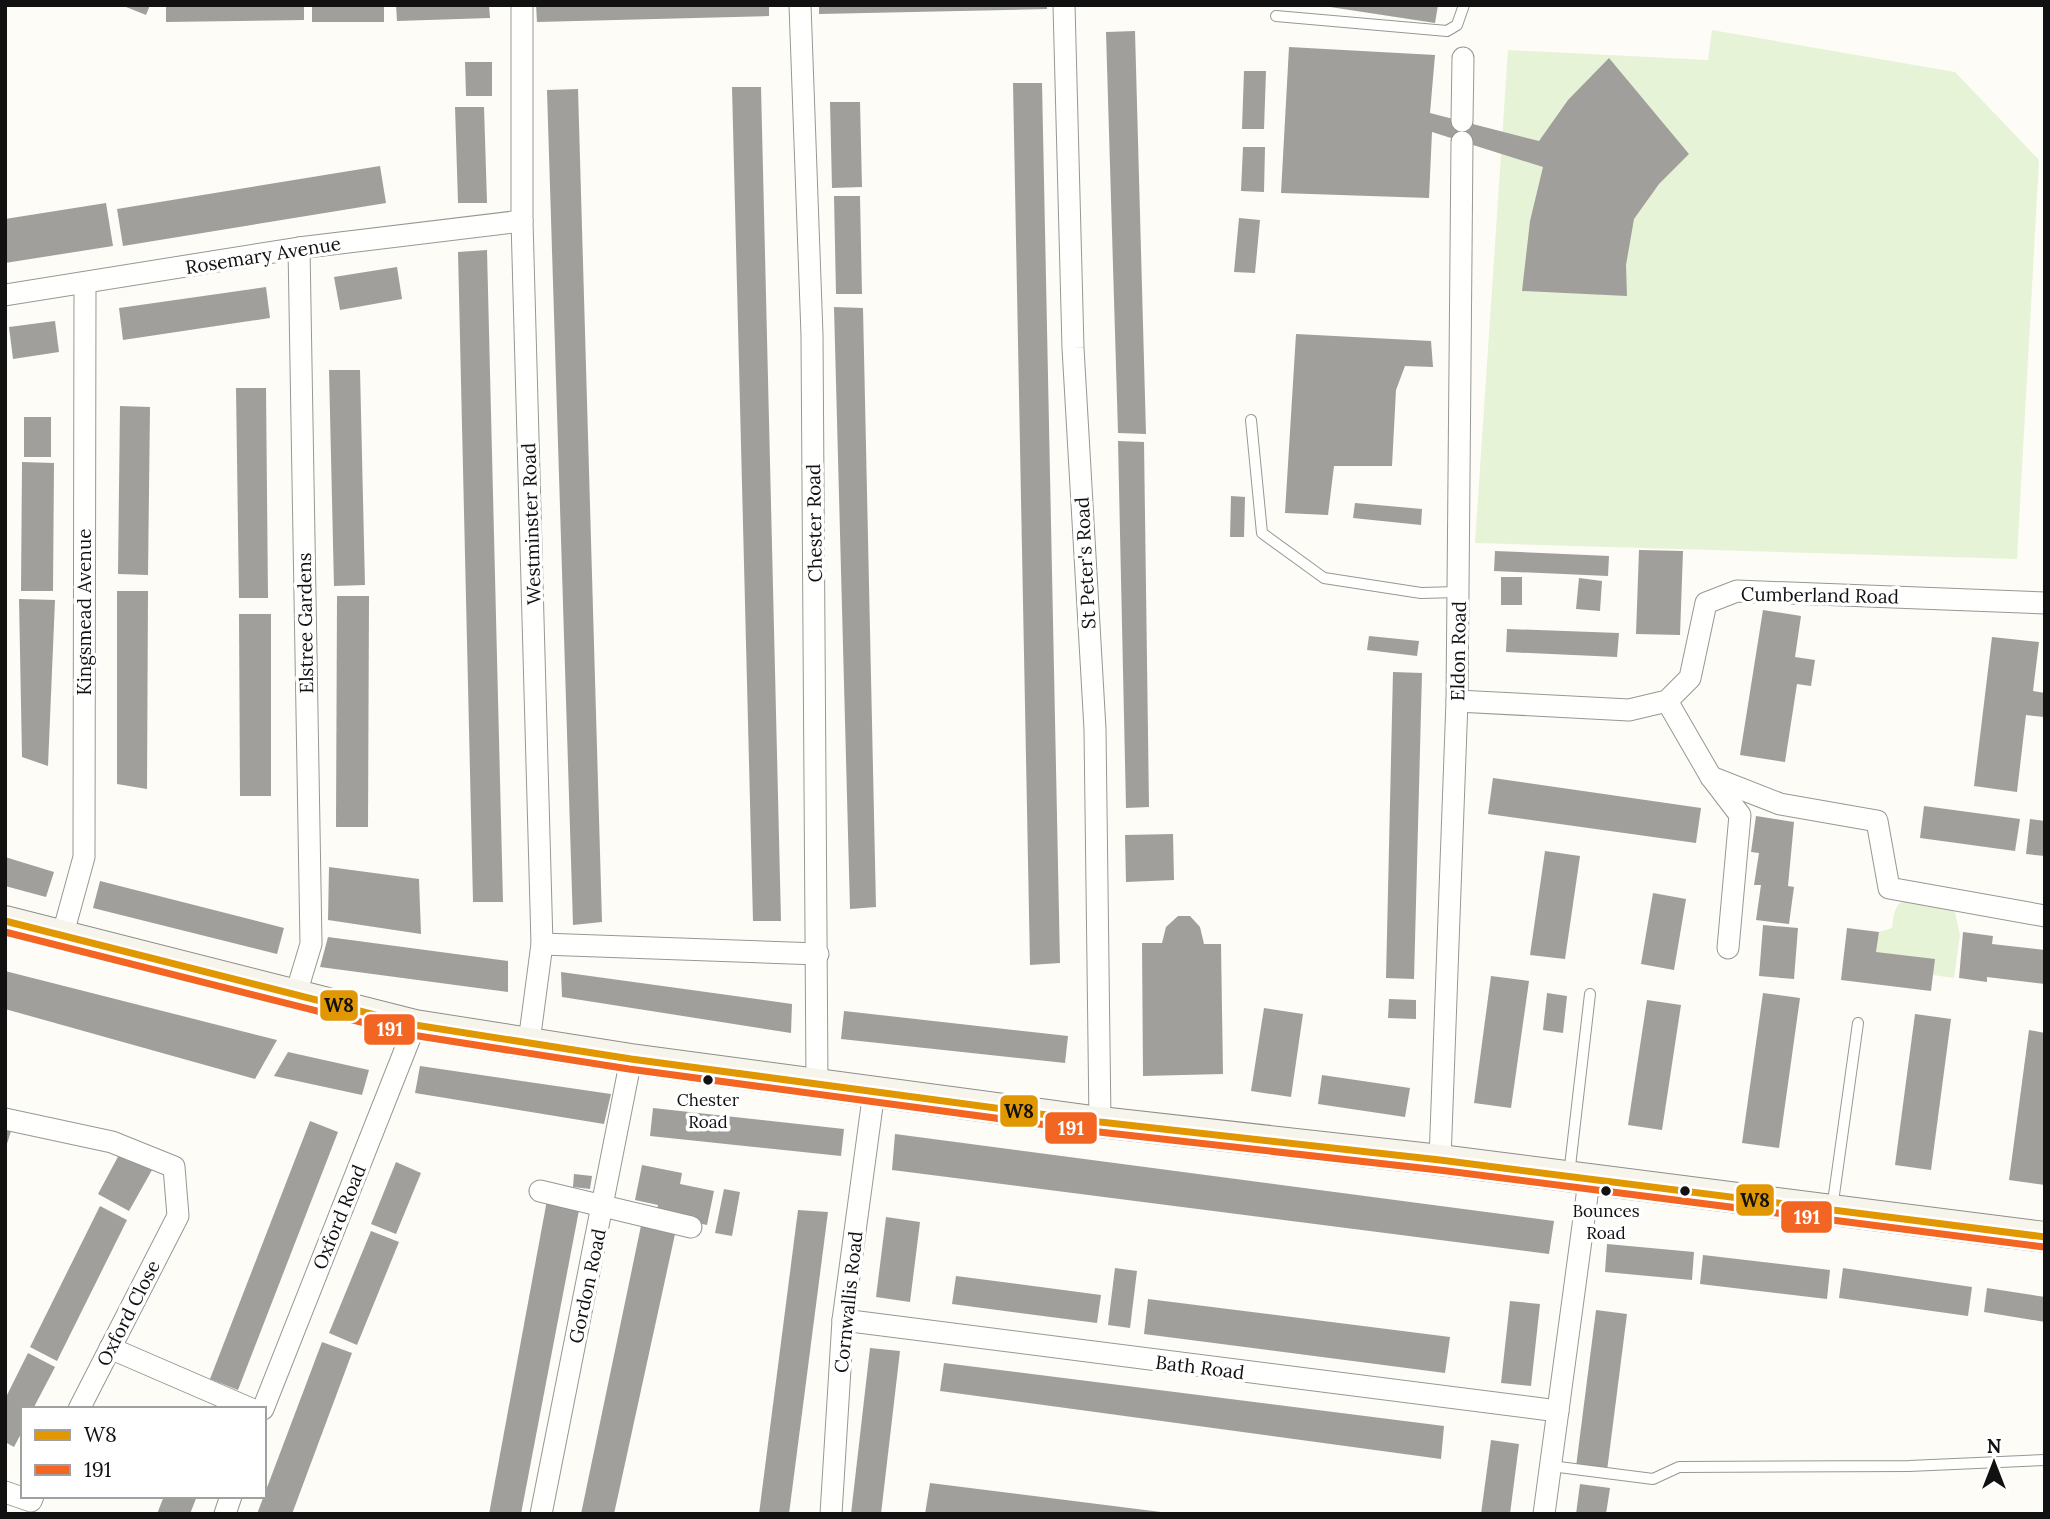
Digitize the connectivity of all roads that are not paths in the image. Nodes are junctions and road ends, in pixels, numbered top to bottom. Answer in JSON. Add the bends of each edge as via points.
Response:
{"nodes":[{"id":1,"x":522,"y":5,"type":"edge"},
{"id":2,"x":800,"y":5,"type":"edge"},
{"id":3,"x":1064,"y":5,"type":"edge"},
{"id":4,"x":1464,"y":5,"type":"edge"},
{"id":5,"x":1276,"y":16,"type":"dead end"},
{"id":6,"x":1463,"y":58,"type":"dead end"},
{"id":7,"x":522,"y":221,"type":"junction"},
{"id":8,"x":299,"y":248,"type":"junction"},
{"id":9,"x":85,"y":284,"type":"junction"},
{"id":10,"x":5,"y":295,"type":"edge"},
{"id":11,"x":1251,"y":420,"type":"dead end"},
{"id":12,"x":1458,"y":592,"type":"junction"},
{"id":13,"x":2045,"y":603,"type":"edge"},
{"id":14,"x":1457,"y":701,"type":"junction"},
{"id":15,"x":1667,"y":701,"type":"junction"},
{"id":16,"x":1711,"y":777,"type":"junction"},
{"id":17,"x":2045,"y":916,"type":"edge"},
{"id":18,"x":5,"y":921,"type":"edge"},
{"id":19,"x":62,"y":937,"type":"junction"},
{"id":20,"x":542,"y":944,"type":"junction"},
{"id":21,"x":1728,"y":948,"type":"dead end"},
{"id":22,"x":818,"y":954,"type":"junction"},
{"id":23,"x":1590,"y":994,"type":"dead end"},
{"id":24,"x":295,"y":997,"type":"junction"},
{"id":25,"x":1858,"y":1023,"type":"dead end"},
{"id":26,"x":415,"y":1024,"type":"junction"},
{"id":27,"x":529,"y":1042,"type":"junction"},
{"id":28,"x":631,"y":1059,"type":"junction"},
{"id":29,"x":817,"y":1082,"type":"junction"},
{"id":30,"x":874,"y":1091,"type":"junction"},
{"id":31,"x":5,"y":1119,"type":"edge"},
{"id":32,"x":1100,"y":1122,"type":"junction"},
{"id":33,"x":1440,"y":1160,"type":"junction"},
{"id":34,"x":1579,"y":1180,"type":"junction"},
{"id":35,"x":540,"y":1191,"type":"dead end"},
{"id":36,"x":604,"y":1204,"type":"junction"},
{"id":37,"x":1831,"y":1212,"type":"junction"},
{"id":38,"x":691,"y":1227,"type":"dead end"},
{"id":39,"x":2045,"y":1237,"type":"edge"},
{"id":40,"x":843,"y":1320,"type":"junction"},
{"id":41,"x":110,"y":1348,"type":"junction"},
{"id":42,"x":80,"y":1407,"type":"edge"},
{"id":43,"x":246,"y":1407,"type":"edge"},
{"id":44,"x":264,"y":1407,"type":"edge"},
{"id":45,"x":1558,"y":1411,"type":"junction"},
{"id":46,"x":2045,"y":1460,"type":"edge"},
{"id":47,"x":1551,"y":1465,"type":"junction"},
{"id":48,"x":541,"y":1514,"type":"edge"},
{"id":49,"x":831,"y":1514,"type":"edge"},
{"id":50,"x":1544,"y":1514,"type":"edge"}],
"edges":[{"from":1,"to":7,"type":"street","name":"Westminster Road"},
{"from":2,"to":22,"type":"street","name":"Chester Road","via":[[812,334]]},
{"from":3,"to":32,"type":"street","name":"St Peter's Road","via":[[1073,348],[1095,729]]},
{"from":4,"to":5,"type":"lane","via":[[1457,25],[1447,31]]},
{"from":6,"to":12,"type":"street","name":"Eldon Road"},
{"from":7,"to":8,"type":"street","name":"Rosemary Avenue"},
{"from":7,"to":20,"type":"street","name":"Westminster Road"},
{"from":8,"to":9,"type":"street","name":"Rosemary Avenue"},
{"from":8,"to":24,"type":"street","name":"Elstree Gardens","via":[[311,944]]},
{"from":9,"to":10,"type":"street","name":"Rosemary Avenue"},
{"from":9,"to":19,"type":"street","name":"Kingsmead Avenue","via":[[84,857]]},
{"from":11,"to":12,"type":"lane","via":[[1262,533],[1324,578],[1422,593]]},
{"from":12,"to":14,"type":"street","name":"Eldon Road"},
{"from":13,"to":15,"type":"street","name":"Cumberland Road","via":[[1737,591],[1706,603],[1690,678]]},
{"from":14,"to":15,"type":"street","via":[[1629,709]]},
{"from":14,"to":33,"type":"street","name":"Eldon Road"},
{"from":15,"to":16,"type":"street"},
{"from":16,"to":17,"type":"street","via":[[1780,804],[1877,821],[1889,888]]},
{"from":16,"to":21,"type":"street","via":[[1740,815]]},
{"from":18,"to":19,"type":"street"},
{"from":19,"to":24,"type":"street"},
{"from":20,"to":22,"type":"street"},
{"from":20,"to":27,"type":"street","name":"Westminster Road"},
{"from":22,"to":29,"type":"street","name":"Chester Road"},
{"from":23,"to":34,"type":"lane"},
{"from":24,"to":26,"type":"street"},
{"from":25,"to":37,"type":"lane"},
{"from":26,"to":27,"type":"street"},
{"from":26,"to":44,"type":"street","name":"Oxford Road"},
{"from":27,"to":28,"type":"street"},
{"from":28,"to":29,"type":"street"},
{"from":28,"to":36,"type":"street","name":"Gordon Road"},
{"from":29,"to":30,"type":"street"},
{"from":30,"to":32,"type":"street"},
{"from":30,"to":40,"type":"street","name":"Cornwallis Road"},
{"from":31,"to":41,"type":"street","name":"Oxford Close","via":[[112,1142],[174,1167],[178,1216]]},
{"from":32,"to":33,"type":"street"},
{"from":33,"to":34,"type":"street"},
{"from":34,"to":37,"type":"street"},
{"from":34,"to":45,"type":"street"},
{"from":35,"to":36,"type":"street"},
{"from":36,"to":38,"type":"street"},
{"from":36,"to":48,"type":"street","name":"Gordon Road"},
{"from":37,"to":39,"type":"street"},
{"from":40,"to":45,"type":"street","name":"Bath Road"},
{"from":40,"to":49,"type":"street","name":"Cornwallis Road"},
{"from":41,"to":42,"type":"street","name":"Oxford Close"},
{"from":41,"to":43,"type":"street"},
{"from":45,"to":47,"type":"street"},
{"from":46,"to":47,"type":"lane","via":[[1679,1467],[1653,1479]]},
{"from":47,"to":50,"type":"street"}]}
